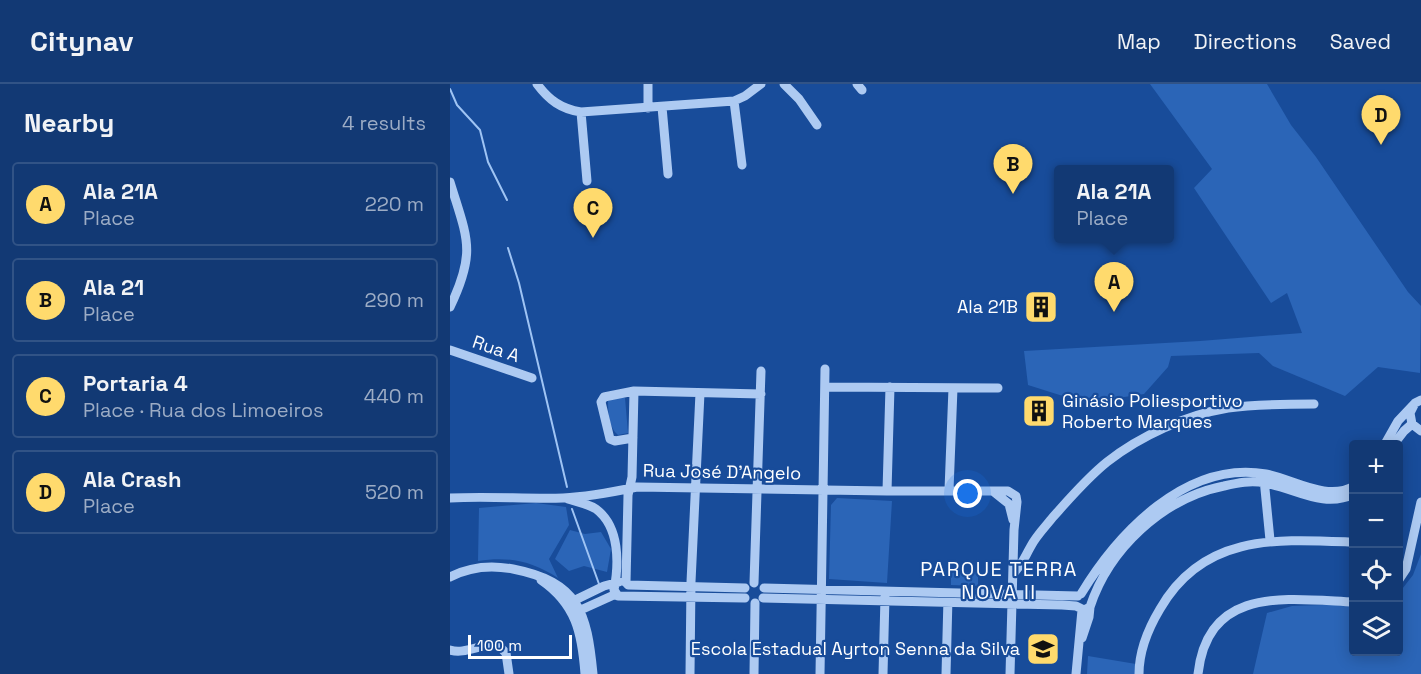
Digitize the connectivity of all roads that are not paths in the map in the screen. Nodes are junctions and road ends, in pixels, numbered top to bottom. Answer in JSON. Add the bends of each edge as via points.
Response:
{"nodes":[{"id":1,"x":537,"y":84,"type":"edge"},
{"id":2,"x":648,"y":84,"type":"edge"},
{"id":3,"x":760,"y":84,"type":"edge"},
{"id":4,"x":784,"y":84,"type":"edge"},
{"id":5,"x":734,"y":101,"type":"junction"},
{"id":6,"x":662,"y":107,"type":"junction"},
{"id":7,"x":648,"y":108,"type":"junction"},
{"id":8,"x":581,"y":112,"type":"junction"},
{"id":9,"x":817,"y":125,"type":"dead end"},
{"id":10,"x":742,"y":165,"type":"dead end"},
{"id":11,"x":668,"y":174,"type":"dead end"},
{"id":12,"x":587,"y":181,"type":"dead end"},
{"id":13,"x":450,"y":182,"type":"edge"},
{"id":14,"x":450,"y":307,"type":"edge"},
{"id":15,"x":450,"y":350,"type":"edge"},
{"id":16,"x":825,"y":369,"type":"dead end"},
{"id":17,"x":761,"y":370,"type":"dead end"},
{"id":18,"x":532,"y":378,"type":"dead end"},
{"id":19,"x":825,"y":387,"type":"junction"},
{"id":20,"x":890,"y":387,"type":"junction"},
{"id":21,"x":953,"y":388,"type":"junction"},
{"id":22,"x":998,"y":388,"type":"dead end"},
{"id":23,"x":634,"y":391,"type":"junction"},
{"id":24,"x":700,"y":393,"type":"junction"},
{"id":25,"x":761,"y":394,"type":"junction"},
{"id":26,"x":1418,"y":401,"type":"edge"},
{"id":27,"x":1314,"y":404,"type":"dead end"},
{"id":28,"x":1412,"y":424,"type":"junction"},
{"id":29,"x":1421,"y":431,"type":"edge"},
{"id":30,"x":633,"y":438,"type":"junction"},
{"id":31,"x":1387,"y":440,"type":"edge"},
{"id":32,"x":1397,"y":440,"type":"edge"},
{"id":33,"x":1264,"y":478,"type":"junction"},
{"id":34,"x":697,"y":487,"type":"junction"},
{"id":35,"x":630,"y":488,"type":"junction"},
{"id":36,"x":759,"y":488,"type":"junction"},
{"id":37,"x":1349,"y":488,"type":"edge"},
{"id":38,"x":824,"y":490,"type":"junction"},
{"id":39,"x":949,"y":490,"type":"junction"},
{"id":40,"x":886,"y":491,"type":"junction"},
{"id":41,"x":602,"y":494,"type":"junction"},
{"id":42,"x":1349,"y":496,"type":"edge"},
{"id":43,"x":450,"y":498,"type":"edge"},
{"id":44,"x":563,"y":498,"type":"junction"},
{"id":45,"x":1421,"y":502,"type":"edge"},
{"id":46,"x":597,"y":510,"type":"junction"},
{"id":47,"x":628,"y":519,"type":"junction"},
{"id":48,"x":609,"y":526,"type":"junction"},
{"id":49,"x":1270,"y":540,"type":"junction"},
{"id":50,"x":1349,"y":540,"type":"edge"},
{"id":51,"x":1031,"y":546,"type":"junction"},
{"id":52,"x":1015,"y":558,"type":"junction"},
{"id":53,"x":1014,"y":573,"type":"junction"},
{"id":54,"x":1403,"y":574,"type":"edge"},
{"id":55,"x":450,"y":577,"type":"edge"},
{"id":56,"x":754,"y":583,"type":"junction"},
{"id":57,"x":625,"y":587,"type":"junction"},
{"id":58,"x":692,"y":591,"type":"junction"},
{"id":59,"x":745,"y":593,"type":"junction"},
{"id":60,"x":821,"y":595,"type":"junction"},
{"id":61,"x":1079,"y":595,"type":"junction"},
{"id":62,"x":885,"y":596,"type":"junction"},
{"id":63,"x":761,"y":597,"type":"junction"},
{"id":64,"x":948,"y":598,"type":"junction"},
{"id":65,"x":1012,"y":599,"type":"junction"},
{"id":66,"x":1349,"y":602,"type":"edge"},
{"id":67,"x":570,"y":603,"type":"junction"},
{"id":68,"x":1085,"y":606,"type":"junction"},
{"id":69,"x":576,"y":612,"type":"junction"},
{"id":70,"x":452,"y":652,"type":"edge"},
{"id":71,"x":509,"y":674,"type":"edge"},
{"id":72,"x":585,"y":674,"type":"edge"},
{"id":73,"x":593,"y":674,"type":"edge"},
{"id":74,"x":690,"y":674,"type":"edge"},
{"id":75,"x":754,"y":674,"type":"edge"},
{"id":76,"x":820,"y":674,"type":"edge"},
{"id":77,"x":883,"y":674,"type":"edge"},
{"id":78,"x":946,"y":674,"type":"edge"},
{"id":79,"x":1010,"y":674,"type":"edge"},
{"id":80,"x":1076,"y":674,"type":"edge"},
{"id":81,"x":1139,"y":674,"type":"edge"},
{"id":82,"x":1198,"y":674,"type":"edge"}],
"edges":[{"from":1,"to":8,"type":"street","via":[[561,107]]},
{"from":2,"to":7,"type":"street"},
{"from":3,"to":5,"type":"street"},
{"from":4,"to":9,"type":"street"},
{"from":5,"to":6,"type":"street"},
{"from":5,"to":10,"type":"street"},
{"from":6,"to":7,"type":"street"},
{"from":6,"to":11,"type":"street"},
{"from":7,"to":8,"type":"street"},
{"from":8,"to":12,"type":"street"},
{"from":13,"to":14,"type":"street","via":[[468,253],[466,270]]},
{"from":15,"to":18,"type":"street","name":"Rua A"},
{"from":16,"to":19,"type":"street"},
{"from":17,"to":25,"type":"street"},
{"from":19,"to":20,"type":"street"},
{"from":19,"to":38,"type":"street"},
{"from":20,"to":21,"type":"street"},
{"from":20,"to":40,"type":"street"},
{"from":21,"to":22,"type":"street"},
{"from":21,"to":39,"type":"street"},
{"from":23,"to":24,"type":"street"},
{"from":23,"to":30,"type":"street"},
{"from":23,"to":30,"type":"street","via":[[604,397],[601,402],[610,439]]},
{"from":24,"to":25,"type":"street"},
{"from":24,"to":34,"type":"street"},
{"from":25,"to":36,"type":"street"},
{"from":26,"to":28,"type":"street","via":[[1410,413]]},
{"from":26,"to":31,"type":"street","via":[[1398,421]]},
{"from":27,"to":51,"type":"street","via":[[1226,409],[1149,436],[1092,475]]},
{"from":28,"to":29,"type":"street"},
{"from":28,"to":32,"type":"street"},
{"from":30,"to":35,"type":"street"},
{"from":33,"to":37,"type":"street","via":[[1329,492]]},
{"from":33,"to":42,"type":"street","via":[[1317,499]]},
{"from":33,"to":49,"type":"street"},
{"from":33,"to":61,"type":"street","via":[[1237,473],[1204,481],[1174,495],[1152,509],[1117,544]]},
{"from":33,"to":68,"type":"street","via":[[1215,487],[1149,522],[1128,542]]},
{"from":34,"to":35,"type":"street","name":"Rua José D'Angelo"},
{"from":34,"to":36,"type":"street","name":"Rua José D'Angelo"},
{"from":34,"to":58,"type":"street"},
{"from":35,"to":41,"type":"street","name":"Rua José D'Angelo"},
{"from":35,"to":47,"type":"street"},
{"from":36,"to":38,"type":"street","name":"Rua José D'Angelo"},
{"from":36,"to":56,"type":"street"},
{"from":38,"to":40,"type":"street","name":"Rua José D'Angelo"},
{"from":38,"to":60,"type":"street"},
{"from":39,"to":40,"type":"street","name":"Rua José D'Angelo"},
{"from":39,"to":52,"type":"street","name":"Rua José D'Angelo","via":[[994,492],[1009,504]]},
{"from":41,"to":44,"type":"street","name":"Rua José D'Angelo"},
{"from":41,"to":46,"type":"street"},
{"from":43,"to":44,"type":"street","name":"Rua José D'Angelo"},
{"from":44,"to":46,"type":"street"},
{"from":45,"to":54,"type":"street"},
{"from":46,"to":48,"type":"street"},
{"from":47,"to":48,"type":"street"},
{"from":47,"to":57,"type":"street"},
{"from":48,"to":57,"type":"street"},
{"from":49,"to":50,"type":"street"},
{"from":49,"to":81,"type":"street","via":[[1232,549],[1189,573],[1153,621]]},
{"from":51,"to":52,"type":"street"},
{"from":51,"to":53,"type":"street"},
{"from":52,"to":53,"type":"street"},
{"from":53,"to":65,"type":"street"},
{"from":55,"to":67,"type":"street","via":[[488,567],[508,568],[552,581],[564,589]]},
{"from":56,"to":59,"type":"street"},
{"from":56,"to":63,"type":"street","via":[[760,584]]},
{"from":57,"to":58,"type":"street"},
{"from":57,"to":67,"type":"street","via":[[604,586]]},
{"from":57,"to":69,"type":"street"},
{"from":58,"to":59,"type":"street"},
{"from":58,"to":74,"type":"street"},
{"from":59,"to":63,"type":"street","via":[[749,602]]},
{"from":60,"to":62,"type":"street"},
{"from":60,"to":63,"type":"street"},
{"from":60,"to":76,"type":"street"},
{"from":61,"to":65,"type":"street"},
{"from":61,"to":68,"type":"street","via":[[1087,595]]},
{"from":62,"to":64,"type":"street"},
{"from":62,"to":77,"type":"street"},
{"from":63,"to":75,"type":"street"},
{"from":64,"to":65,"type":"street"},
{"from":64,"to":78,"type":"street"},
{"from":65,"to":68,"type":"street"},
{"from":65,"to":79,"type":"street"},
{"from":66,"to":82,"type":"street","via":[[1275,599],[1246,604],[1210,632],[1200,656]]},
{"from":67,"to":69,"type":"street"},
{"from":68,"to":80,"type":"street"},
{"from":69,"to":72,"type":"street"},
{"from":69,"to":73,"type":"street","via":[[588,632]]},
{"from":70,"to":71,"type":"street","via":[[499,646],[506,653]]}]}
